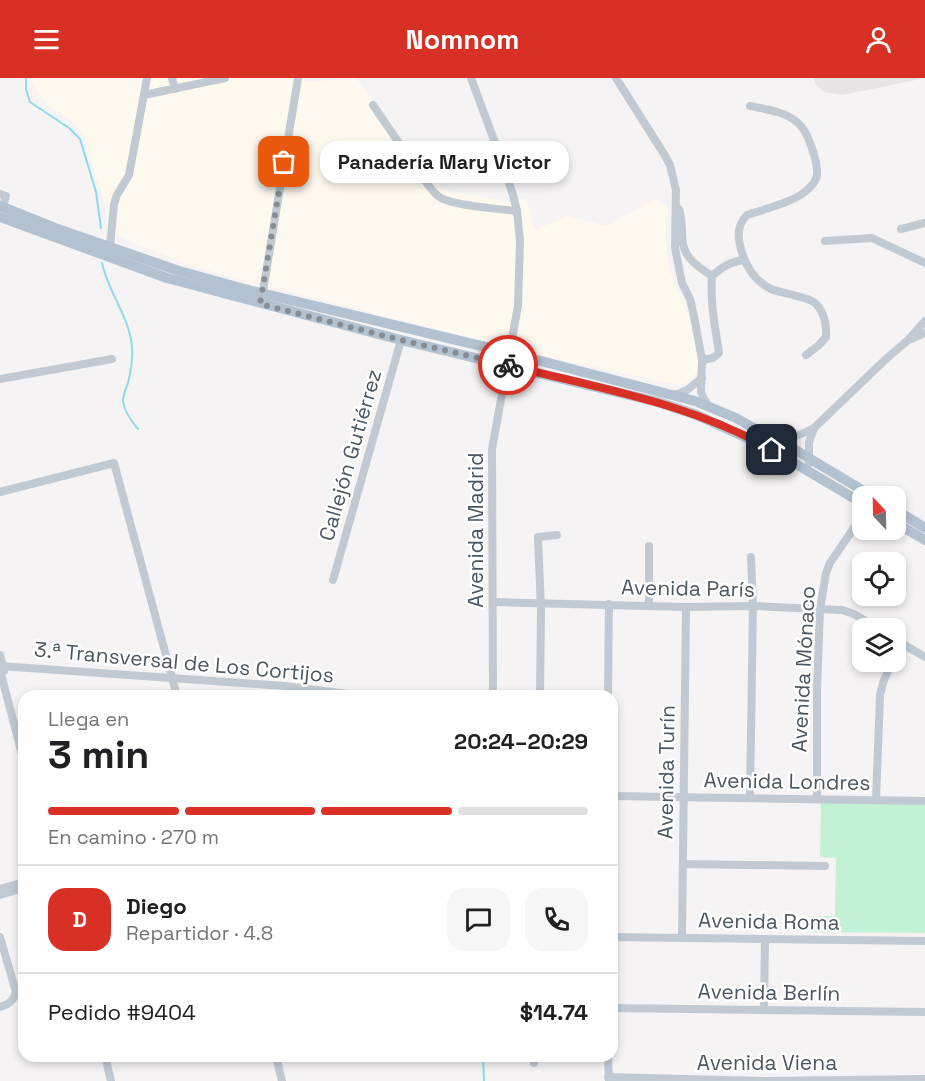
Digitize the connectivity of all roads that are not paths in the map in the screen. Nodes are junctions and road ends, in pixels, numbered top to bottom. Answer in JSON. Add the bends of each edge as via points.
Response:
{"nodes":[{"id":1,"x":147,"y":78,"type":"edge"},
{"id":2,"x":172,"y":78,"type":"edge"},
{"id":3,"x":225,"y":78,"type":"edge"},
{"id":4,"x":298,"y":78,"type":"edge"},
{"id":5,"x":471,"y":78,"type":"edge"},
{"id":6,"x":616,"y":78,"type":"edge"},
{"id":7,"x":175,"y":89,"type":"junction"},
{"id":8,"x":144,"y":95,"type":"junction"},
{"id":9,"x":373,"y":105,"type":"dead end"},
{"id":10,"x":750,"y":106,"type":"dead end"},
{"id":11,"x":0,"y":194,"type":"edge"},
{"id":12,"x":677,"y":204,"type":"junction"},
{"id":13,"x":1,"y":210,"type":"edge"},
{"id":14,"x":517,"y":211,"type":"junction"},
{"id":15,"x":925,"y":223,"type":"edge"},
{"id":16,"x":901,"y":229,"type":"dead end"},
{"id":17,"x":825,"y":241,"type":"dead end"},
{"id":18,"x":110,"y":247,"type":"junction"},
{"id":19,"x":743,"y":260,"type":"junction"},
{"id":20,"x":925,"y":264,"type":"edge"},
{"id":21,"x":712,"y":276,"type":"junction"},
{"id":22,"x":262,"y":298,"type":"junction"},
{"id":23,"x":925,"y":321,"type":"edge"},
{"id":24,"x":925,"y":333,"type":"edge"},
{"id":25,"x":401,"y":340,"type":"junction"},
{"id":26,"x":908,"y":340,"type":"junction"},
{"id":27,"x":510,"y":353,"type":"junction"},
{"id":28,"x":806,"y":355,"type":"dead end"},
{"id":29,"x":112,"y":358,"type":"dead end"},
{"id":30,"x":702,"y":360,"type":"junction"},
{"id":31,"x":507,"y":365,"type":"junction"},
{"id":32,"x":702,"y":378,"type":"junction"},
{"id":33,"x":0,"y":379,"type":"edge"},
{"id":34,"x":675,"y":395,"type":"junction"},
{"id":35,"x":709,"y":407,"type":"junction"},
{"id":36,"x":814,"y":428,"type":"junction"},
{"id":37,"x":773,"y":439,"type":"junction"},
{"id":38,"x":808,"y":458,"type":"junction"},
{"id":39,"x":818,"y":476,"type":"junction"},
{"id":40,"x":855,"y":486,"type":"edge"},
{"id":41,"x":0,"y":492,"type":"edge"},
{"id":42,"x":852,"y":497,"type":"edge"},
{"id":43,"x":906,"y":516,"type":"edge"},
{"id":44,"x":925,"y":528,"type":"edge"},
{"id":45,"x":906,"y":529,"type":"edge"},
{"id":46,"x":852,"y":531,"type":"edge"},
{"id":47,"x":557,"y":535,"type":"dead end"},
{"id":48,"x":925,"y":540,"type":"edge"},
{"id":49,"x":649,"y":546,"type":"dead end"},
{"id":50,"x":751,"y":557,"type":"dead end"},
{"id":51,"x":333,"y":580,"type":"dead end"},
{"id":52,"x":493,"y":602,"type":"junction"},
{"id":53,"x":541,"y":603,"type":"junction"},
{"id":54,"x":609,"y":604,"type":"junction"},
{"id":55,"x":649,"y":606,"type":"junction"},
{"id":56,"x":753,"y":606,"type":"junction"},
{"id":57,"x":686,"y":607,"type":"junction"},
{"id":58,"x":820,"y":609,"type":"junction"},
{"id":59,"x":861,"y":618,"type":"edge"},
{"id":60,"x":906,"y":646,"type":"edge"},
{"id":61,"x":925,"y":657,"type":"edge"},
{"id":62,"x":1,"y":664,"type":"edge"},
{"id":63,"x":888,"y":672,"type":"edge"},
{"id":64,"x":172,"y":676,"type":"junction"},
{"id":65,"x":176,"y":690,"type":"edge"},
{"id":66,"x":317,"y":690,"type":"edge"},
{"id":67,"x":493,"y":690,"type":"edge"},
{"id":68,"x":540,"y":690,"type":"edge"},
{"id":69,"x":608,"y":690,"type":"edge"},
{"id":70,"x":18,"y":722,"type":"edge"},
{"id":71,"x":18,"y":736,"type":"edge"},
{"id":72,"x":618,"y":796,"type":"edge"},
{"id":73,"x":683,"y":797,"type":"junction"},
{"id":74,"x":750,"y":798,"type":"junction"},
{"id":75,"x":817,"y":799,"type":"junction"},
{"id":76,"x":876,"y":800,"type":"junction"},
{"id":77,"x":925,"y":801,"type":"edge"},
{"id":78,"x":683,"y":864,"type":"junction"},
{"id":79,"x":825,"y":866,"type":"dead end"},
{"id":80,"x":18,"y":884,"type":"edge"},
{"id":81,"x":0,"y":889,"type":"edge"},
{"id":82,"x":18,"y":890,"type":"edge"},
{"id":83,"x":0,"y":895,"type":"edge"},
{"id":84,"x":0,"y":937,"type":"edge"},
{"id":85,"x":618,"y":937,"type":"edge"},
{"id":86,"x":682,"y":938,"type":"junction"},
{"id":87,"x":765,"y":939,"type":"junction"},
{"id":88,"x":925,"y":941,"type":"edge"},
{"id":89,"x":0,"y":1007,"type":"edge"},
{"id":90,"x":618,"y":1008,"type":"edge"},
{"id":91,"x":764,"y":1009,"type":"junction"},
{"id":92,"x":925,"y":1012,"type":"edge"},
{"id":93,"x":101,"y":1062,"type":"edge"},
{"id":94,"x":106,"y":1062,"type":"edge"},
{"id":95,"x":277,"y":1062,"type":"edge"},
{"id":96,"x":608,"y":1062,"type":"edge"},
{"id":97,"x":609,"y":1079,"type":"edge"},
{"id":98,"x":925,"y":1079,"type":"edge"},
{"id":99,"x":106,"y":1081,"type":"edge"},
{"id":100,"x":111,"y":1081,"type":"edge"},
{"id":101,"x":282,"y":1081,"type":"edge"},
{"id":102,"x":766,"y":1081,"type":"edge"}],
"edges":[{"from":1,"to":8,"type":"street"},
{"from":2,"to":7,"type":"street"},
{"from":3,"to":7,"type":"street"},
{"from":4,"to":22,"type":"street"},
{"from":5,"to":14,"type":"street","name":"Avenida Madrid"},
{"from":6,"to":12,"type":"street","via":[[667,159]]},
{"from":7,"to":8,"type":"street"},
{"from":8,"to":18,"type":"street","via":[[129,175],[114,204]]},
{"from":9,"to":14,"type":"street","via":[[440,197]]},
{"from":10,"to":19,"type":"street","via":[[771,110],[799,124],[810,144],[817,174],[813,185],[799,197],[742,220],[739,240]]},
{"from":11,"to":13,"type":"street","via":[[6,196]]},
{"from":12,"to":21,"type":"street","via":[[686,253]]},
{"from":12,"to":30,"type":"street","via":[[675,248]]},
{"from":13,"to":18,"type":"main road"},
{"from":13,"to":22,"type":"main road","via":[[167,279]]},
{"from":14,"to":27,"type":"street","name":"Avenida Madrid","via":[[518,306]]},
{"from":15,"to":16,"type":"street"},
{"from":17,"to":20,"type":"street","via":[[872,238]]},
{"from":18,"to":22,"type":"main road"},
{"from":19,"to":21,"type":"street","via":[[732,262]]},
{"from":19,"to":28,"type":"street","via":[[760,282],[807,299],[820,310],[826,338]]},
{"from":21,"to":30,"type":"street","via":[[712,311],[719,353]]},
{"from":22,"to":25,"type":"main road"},
{"from":22,"to":27,"type":"main road"},
{"from":23,"to":26,"type":"street"},
{"from":24,"to":26,"type":"street"},
{"from":25,"to":31,"type":"main road"},
{"from":25,"to":51,"type":"street","name":"Callejón Gutiérrez"},
{"from":26,"to":36,"type":"street"},
{"from":27,"to":31,"type":"street","name":"Avenida Madrid"},
{"from":27,"to":34,"type":"main road"},
{"from":29,"to":33,"type":"street"},
{"from":30,"to":32,"type":"street"},
{"from":31,"to":39,"type":"main road","via":[[697,415]]},
{"from":31,"to":52,"type":"street","name":"Avenida Madrid","via":[[492,449]]},
{"from":32,"to":34,"type":"street"},
{"from":32,"to":35,"type":"street","via":[[701,392]]},
{"from":34,"to":35,"type":"main road"},
{"from":35,"to":37,"type":"main road"},
{"from":36,"to":37,"type":"street","via":[[786,440]]},
{"from":36,"to":38,"type":"street"},
{"from":37,"to":38,"type":"main road"},
{"from":38,"to":39,"type":"street","via":[[810,468]]},
{"from":38,"to":40,"type":"main road"},
{"from":39,"to":42,"type":"main road"},
{"from":41,"to":64,"type":"street","via":[[114,463]]},
{"from":43,"to":44,"type":"main road"},
{"from":45,"to":48,"type":"main road"},
{"from":46,"to":58,"type":"street","name":"Avenida Mónaco","via":[[830,563]]},
{"from":47,"to":53,"type":"street","via":[[538,537]]},
{"from":49,"to":55,"type":"street"},
{"from":50,"to":56,"type":"street"},
{"from":52,"to":53,"type":"street","name":"Avenida París"},
{"from":52,"to":67,"type":"street","name":"Avenida Madrid"},
{"from":53,"to":54,"type":"street","name":"Avenida París"},
{"from":53,"to":68,"type":"street"},
{"from":54,"to":55,"type":"street","name":"Avenida París"},
{"from":54,"to":69,"type":"street"},
{"from":55,"to":57,"type":"street","name":"Avenida París"},
{"from":56,"to":57,"type":"street","name":"Avenida París"},
{"from":56,"to":58,"type":"street","name":"Avenida París"},
{"from":56,"to":74,"type":"street"},
{"from":57,"to":73,"type":"street","name":"Avenida Turín"},
{"from":58,"to":59,"type":"street","name":"Avenida París","via":[[842,610]]},
{"from":58,"to":75,"type":"street","name":"Avenida Mónaco"},
{"from":60,"to":61,"type":"street"},
{"from":62,"to":64,"type":"street","name":"3.ª Transversal de Los Cortijos"},
{"from":62,"to":70,"type":"street"},
{"from":62,"to":71,"type":"street"},
{"from":63,"to":76,"type":"street","via":[[880,695]]},
{"from":64,"to":65,"type":"street"},
{"from":64,"to":66,"type":"street","name":"3.ª Transversal de Los Cortijos"},
{"from":72,"to":73,"type":"street","name":"Avenida Londres"},
{"from":73,"to":74,"type":"street","name":"Avenida Londres"},
{"from":73,"to":78,"type":"street","name":"Avenida Turín"},
{"from":74,"to":75,"type":"street","name":"Avenida Londres"},
{"from":75,"to":76,"type":"street","name":"Avenida Londres"},
{"from":76,"to":77,"type":"street","name":"Avenida Londres"},
{"from":78,"to":79,"type":"street"},
{"from":78,"to":86,"type":"street","name":"Avenida Turín"},
{"from":80,"to":81,"type":"street"},
{"from":82,"to":83,"type":"street"},
{"from":84,"to":89,"type":"street","via":[[16,992],[11,1002]]},
{"from":85,"to":86,"type":"street","name":"Avenida Roma"},
{"from":86,"to":87,"type":"street","name":"Avenida Roma"},
{"from":87,"to":88,"type":"street","name":"Avenida Roma"},
{"from":87,"to":91,"type":"street"},
{"from":90,"to":91,"type":"street","name":"Avenida Berlín"},
{"from":91,"to":92,"type":"street","name":"Avenida Berlín"},
{"from":93,"to":99,"type":"street"},
{"from":94,"to":100,"type":"street"},
{"from":95,"to":101,"type":"street"},
{"from":96,"to":97,"type":"street"},
{"from":97,"to":102,"type":"street","name":"Avenida Viena"},
{"from":98,"to":102,"type":"street","name":"Avenida Viena"}]}
